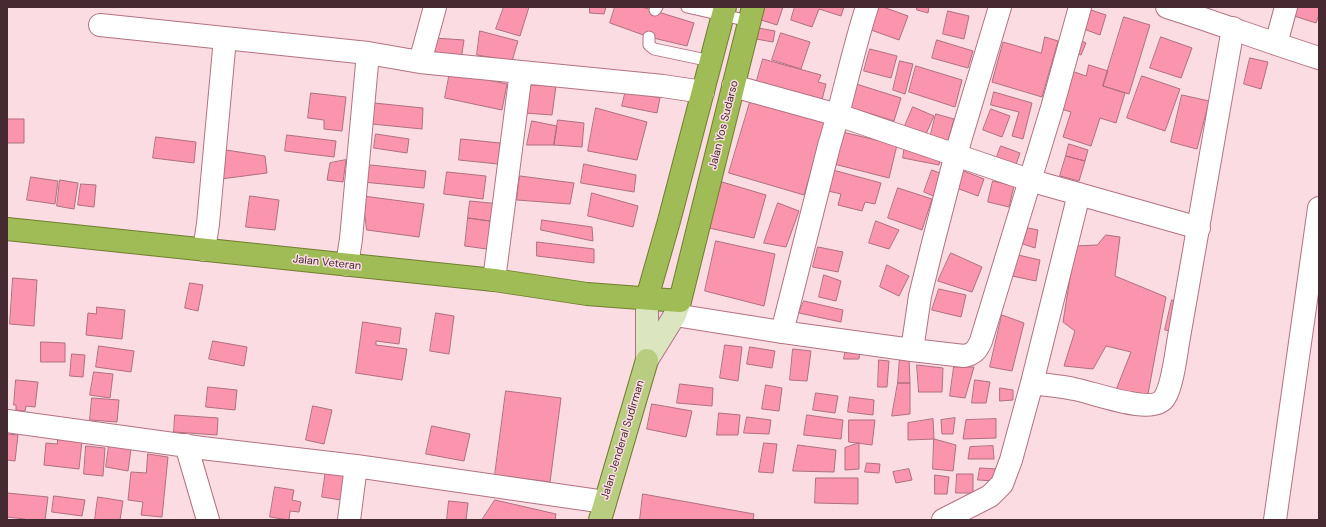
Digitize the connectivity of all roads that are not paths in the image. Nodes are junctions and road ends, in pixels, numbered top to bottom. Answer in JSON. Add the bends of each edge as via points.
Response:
{"nodes":[{"id":1,"x":436,"y":7,"type":"edge"},
{"id":2,"x":687,"y":7,"type":"edge"},
{"id":3,"x":867,"y":7,"type":"edge"},
{"id":4,"x":1000,"y":7,"type":"edge"},
{"id":5,"x":1080,"y":7,"type":"edge"},
{"id":6,"x":1167,"y":7,"type":"edge"},
{"id":7,"x":1286,"y":7,"type":"edge"},
{"id":8,"x":724,"y":11,"type":"edge"},
{"id":9,"x":751,"y":14,"type":"edge"},
{"id":10,"x":100,"y":25,"type":"dead end"},
{"id":11,"x":1233,"y":28,"type":"junction"},
{"id":12,"x":649,"y":37,"type":"dead end"},
{"id":13,"x":225,"y":38,"type":"junction"},
{"id":14,"x":1276,"y":44,"type":"junction"},
{"id":15,"x":368,"y":53,"type":"junction"},
{"id":16,"x":1319,"y":58,"type":"edge"},
{"id":17,"x":711,"y":61,"type":"junction"},
{"id":18,"x":420,"y":62,"type":"junction"},
{"id":19,"x":521,"y":72,"type":"junction"},
{"id":20,"x":733,"y":86,"type":"junction"},
{"id":21,"x":703,"y":92,"type":"junction"},
{"id":22,"x":838,"y":115,"type":"junction"},
{"id":23,"x":956,"y":154,"type":"junction"},
{"id":24,"x":1029,"y":180,"type":"junction"},
{"id":25,"x":1079,"y":194,"type":"junction"},
{"id":26,"x":1319,"y":208,"type":"edge"},
{"id":27,"x":1199,"y":228,"type":"junction"},
{"id":28,"x":7,"y":229,"type":"edge"},
{"id":29,"x":204,"y":250,"type":"junction"},
{"id":30,"x":347,"y":265,"type":"junction"},
{"id":31,"x":494,"y":280,"type":"junction"},
{"id":32,"x":647,"y":298,"type":"junction"},
{"id":33,"x":678,"y":308,"type":"junction"},
{"id":34,"x":782,"y":332,"type":"junction"},
{"id":35,"x":912,"y":350,"type":"junction"},
{"id":36,"x":647,"y":360,"type":"junction"},
{"id":37,"x":1032,"y":383,"type":"junction"},
{"id":38,"x":7,"y":421,"type":"edge"},
{"id":39,"x":186,"y":445,"type":"junction"},
{"id":40,"x":356,"y":466,"type":"junction"},
{"id":41,"x":602,"y":511,"type":"edge"},
{"id":42,"x":208,"y":520,"type":"edge"},
{"id":43,"x":349,"y":520,"type":"edge"},
{"id":44,"x":942,"y":520,"type":"edge"},
{"id":45,"x":1275,"y":520,"type":"edge"}],
"edges":[{"from":1,"to":18,"type":"street"},
{"from":2,"to":8,"type":"lane"},
{"from":3,"to":22,"type":"street","via":[[857,36]]},
{"from":4,"to":23,"type":"street"},
{"from":5,"to":24,"type":"street"},
{"from":6,"to":11,"type":"street"},
{"from":7,"to":14,"type":"street"},
{"from":8,"to":9,"type":"lane"},
{"from":8,"to":17,"type":"highway"},
{"from":9,"to":20,"type":"highway","name":"Jalan Yos Sudarso"},
{"from":10,"to":13,"type":"street"},
{"from":11,"to":14,"type":"street"},
{"from":11,"to":27,"type":"street"},
{"from":12,"to":17,"type":"lane","via":[[649,45],[654,49]]},
{"from":13,"to":15,"type":"street"},
{"from":13,"to":29,"type":"street"},
{"from":14,"to":16,"type":"street"},
{"from":15,"to":18,"type":"street"},
{"from":15,"to":30,"type":"street"},
{"from":17,"to":21,"type":"highway"},
{"from":18,"to":19,"type":"street"},
{"from":19,"to":21,"type":"street"},
{"from":19,"to":31,"type":"street"},
{"from":20,"to":22,"type":"street"},
{"from":20,"to":33,"type":"highway","name":"Jalan Yos Sudarso"},
{"from":21,"to":32,"type":"highway"},
{"from":22,"to":23,"type":"street"},
{"from":22,"to":34,"type":"street"},
{"from":23,"to":24,"type":"street"},
{"from":23,"to":35,"type":"street","via":[[920,296]]},
{"from":24,"to":25,"type":"street"},
{"from":24,"to":35,"type":"street","via":[[977,350],[964,356]]},
{"from":25,"to":27,"type":"street"},
{"from":25,"to":37,"type":"street"},
{"from":26,"to":45,"type":"street"},
{"from":27,"to":37,"type":"street","via":[[1170,386],[1165,399],[1144,406],[1074,389]]},
{"from":28,"to":29,"type":"highway","name":"Jalan Veteran"},
{"from":29,"to":30,"type":"highway","name":"Jalan Veteran"},
{"from":30,"to":31,"type":"highway","name":"Jalan Veteran"},
{"from":31,"to":32,"type":"highway","name":"Jalan Veteran","via":[[587,294]]},
{"from":32,"to":33,"type":"highway","name":"Jalan Veteran"},
{"from":32,"to":36,"type":"main road"},
{"from":33,"to":34,"type":"street"},
{"from":33,"to":36,"type":"main road"},
{"from":34,"to":35,"type":"street"},
{"from":36,"to":41,"type":"main road","name":"Jalan Jenderal Sudirman"},
{"from":37,"to":44,"type":"street","via":[[1002,484],[990,496]]},
{"from":38,"to":39,"type":"street"},
{"from":39,"to":40,"type":"street"},
{"from":39,"to":42,"type":"street"},
{"from":40,"to":41,"type":"street"},
{"from":40,"to":43,"type":"street"}]}
